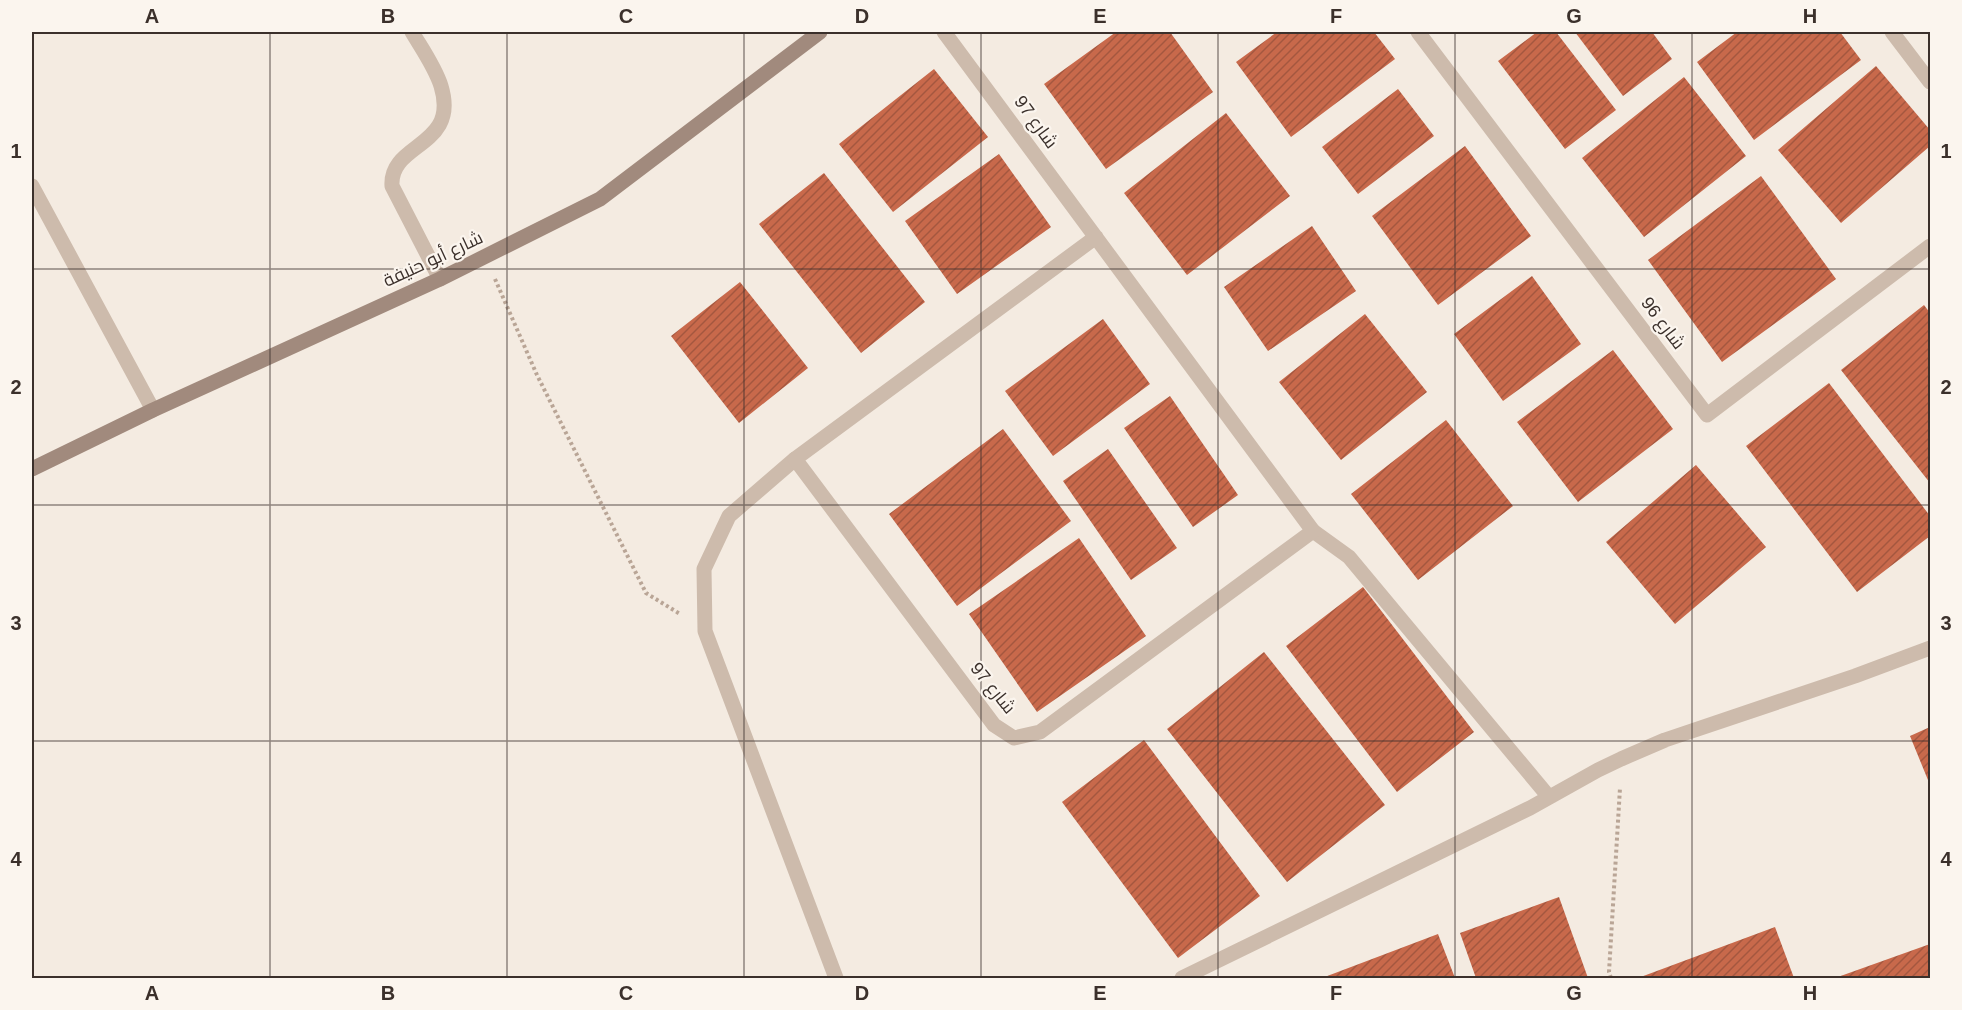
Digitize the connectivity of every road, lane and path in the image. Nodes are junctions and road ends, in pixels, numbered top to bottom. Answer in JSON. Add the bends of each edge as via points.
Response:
{"nodes":[{"id":1,"x":412,"y":32,"type":"edge"},
{"id":2,"x":820,"y":32,"type":"edge"},
{"id":3,"x":945,"y":32,"type":"edge"},
{"id":4,"x":1418,"y":32,"type":"edge"},
{"id":5,"x":1892,"y":32,"type":"edge"},
{"id":6,"x":1930,"y":82,"type":"edge"},
{"id":7,"x":32,"y":186,"type":"edge"},
{"id":8,"x":1095,"y":237,"type":"junction"},
{"id":9,"x":1930,"y":246,"type":"edge"},
{"id":10,"x":485,"y":257,"type":"junction"},
{"id":11,"x":440,"y":279,"type":"junction"},
{"id":12,"x":153,"y":410,"type":"junction"},
{"id":13,"x":795,"y":459,"type":"junction"},
{"id":14,"x":32,"y":469,"type":"edge"},
{"id":15,"x":1313,"y":531,"type":"junction"},
{"id":16,"x":705,"y":631,"type":"junction"},
{"id":17,"x":1930,"y":648,"type":"edge"},
{"id":18,"x":1622,"y":759,"type":"junction"},
{"id":19,"x":1549,"y":797,"type":"junction"},
{"id":20,"x":836,"y":978,"type":"edge"},
{"id":21,"x":1182,"y":978,"type":"edge"},
{"id":22,"x":1611,"y":978,"type":"edge"}],
"edges":[{"from":1,"to":11,"type":"street","via":[[440,85],[443,113],[430,138],[397,164],[392,186]]},
{"from":2,"to":10,"type":"street","name":"شارع أبو حنيفة","via":[[600,199]]},
{"from":3,"to":8,"type":"street","name":"شارع 97"},
{"from":4,"to":9,"type":"street","name":"شارع 96","via":[[1707,415]]},
{"from":5,"to":6,"type":"street"},
{"from":7,"to":12,"type":"street"},
{"from":8,"to":13,"type":"street"},
{"from":8,"to":15,"type":"street","name":"شارع 97"},
{"from":10,"to":11,"type":"street","name":"شارع أبو حنيفة"},
{"from":10,"to":16,"type":"path","via":[[537,375],[646,593]]},
{"from":11,"to":12,"type":"street","name":"شارع أبو حنيفة"},
{"from":12,"to":14,"type":"street","name":"شارع أبو حنيفة"},
{"from":13,"to":15,"type":"street","name":"شارع 97","via":[[994,725],[1014,738],[1040,732]]},
{"from":13,"to":16,"type":"street","via":[[729,516],[704,569]]},
{"from":15,"to":19,"type":"street","via":[[1349,557]]},
{"from":16,"to":20,"type":"street"},
{"from":17,"to":18,"type":"street","via":[[1665,740]]},
{"from":18,"to":19,"type":"street"},
{"from":18,"to":22,"type":"path"},
{"from":19,"to":21,"type":"street"}]}
